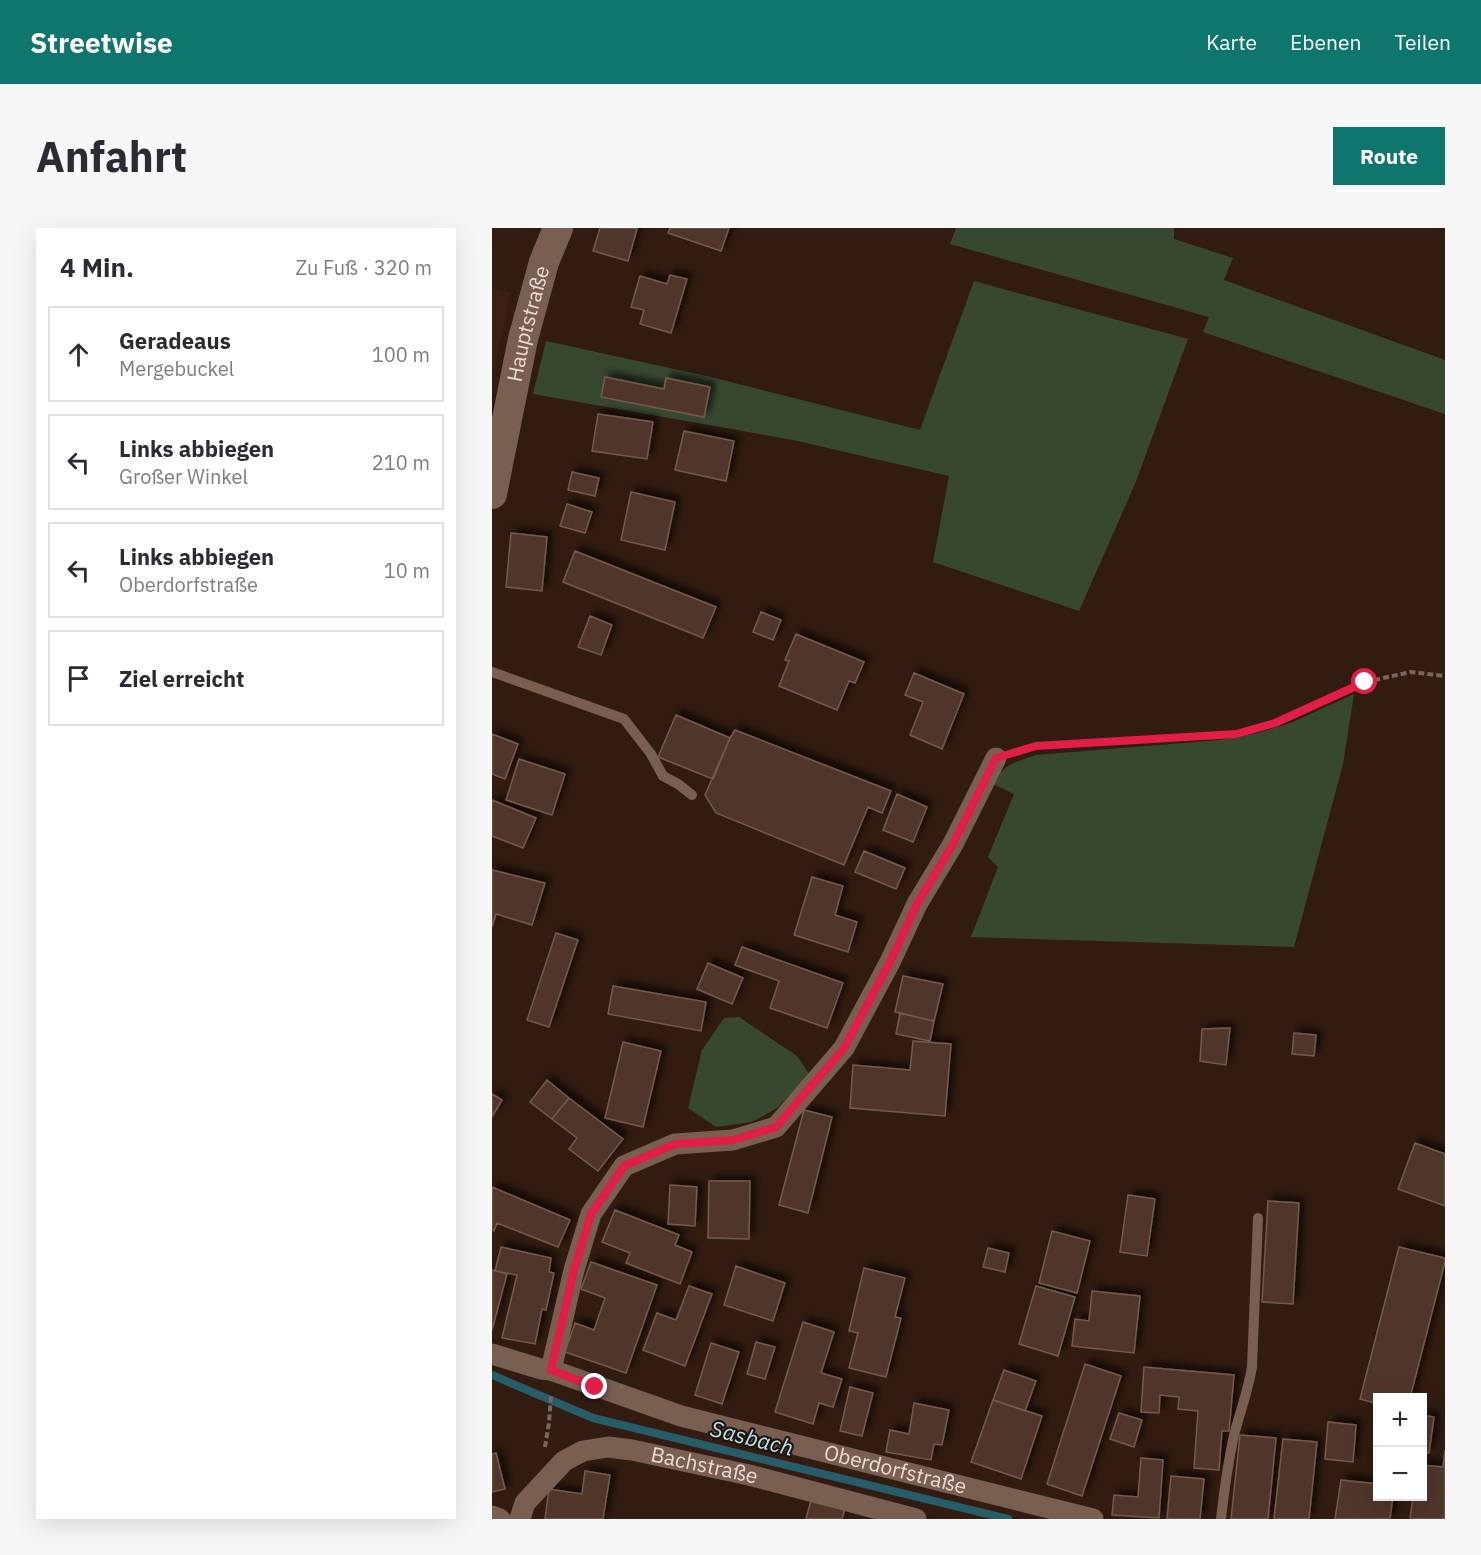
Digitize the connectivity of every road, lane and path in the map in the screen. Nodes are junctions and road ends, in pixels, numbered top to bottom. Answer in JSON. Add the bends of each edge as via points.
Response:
{"nodes":[{"id":1,"x":558,"y":228,"type":"edge"},
{"id":2,"x":497,"y":437,"type":"edge"},
{"id":3,"x":492,"y":494,"type":"edge"},
{"id":4,"x":492,"y":672,"type":"edge"},
{"id":5,"x":1445,"y":676,"type":"edge"},
{"id":6,"x":996,"y":758,"type":"joint"},
{"id":7,"x":692,"y":795,"type":"dead end"},
{"id":8,"x":1258,"y":1218,"type":"dead end"},
{"id":9,"x":492,"y":1354,"type":"edge"},
{"id":10,"x":551,"y":1379,"type":"junction"},
{"id":11,"x":544,"y":1452,"type":"dead end"},
{"id":12,"x":492,"y":1516,"type":"edge"},
{"id":13,"x":500,"y":1519,"type":"edge"},
{"id":14,"x":520,"y":1519,"type":"edge"},
{"id":15,"x":916,"y":1519,"type":"edge"},
{"id":16,"x":1093,"y":1519,"type":"edge"},
{"id":17,"x":1221,"y":1519,"type":"edge"}],
"edges":[{"from":1,"to":2,"type":"street","name":"Hauptstraße","via":[[544,262]]},
{"from":2,"to":3,"type":"street","name":"Hauptstraße"},
{"from":4,"to":7,"type":"lane","via":[[624,719],[663,776]]},
{"from":5,"to":6,"type":"path","via":[[1412,672],[1365,682],[1275,723],[1236,734],[1036,746]]},
{"from":6,"to":10,"type":"street","via":[[844,1048],[776,1127],[733,1140],[675,1144],[624,1166],[591,1214],[574,1270]]},
{"from":8,"to":17,"type":"lane","via":[[1252,1367],[1229,1460]]},
{"from":9,"to":10,"type":"street","name":"Oberdorfstraße","via":[[541,1369]]},
{"from":10,"to":11,"type":"path"},
{"from":10,"to":16,"type":"street","name":"Oberdorfstraße","via":[[595,1387],[681,1416]]},
{"from":12,"to":13,"type":"street"},
{"from":14,"to":15,"type":"street","name":"Bachstraße","via":[[525,1503],[564,1461],[583,1451],[608,1447],[749,1475]]}]}
